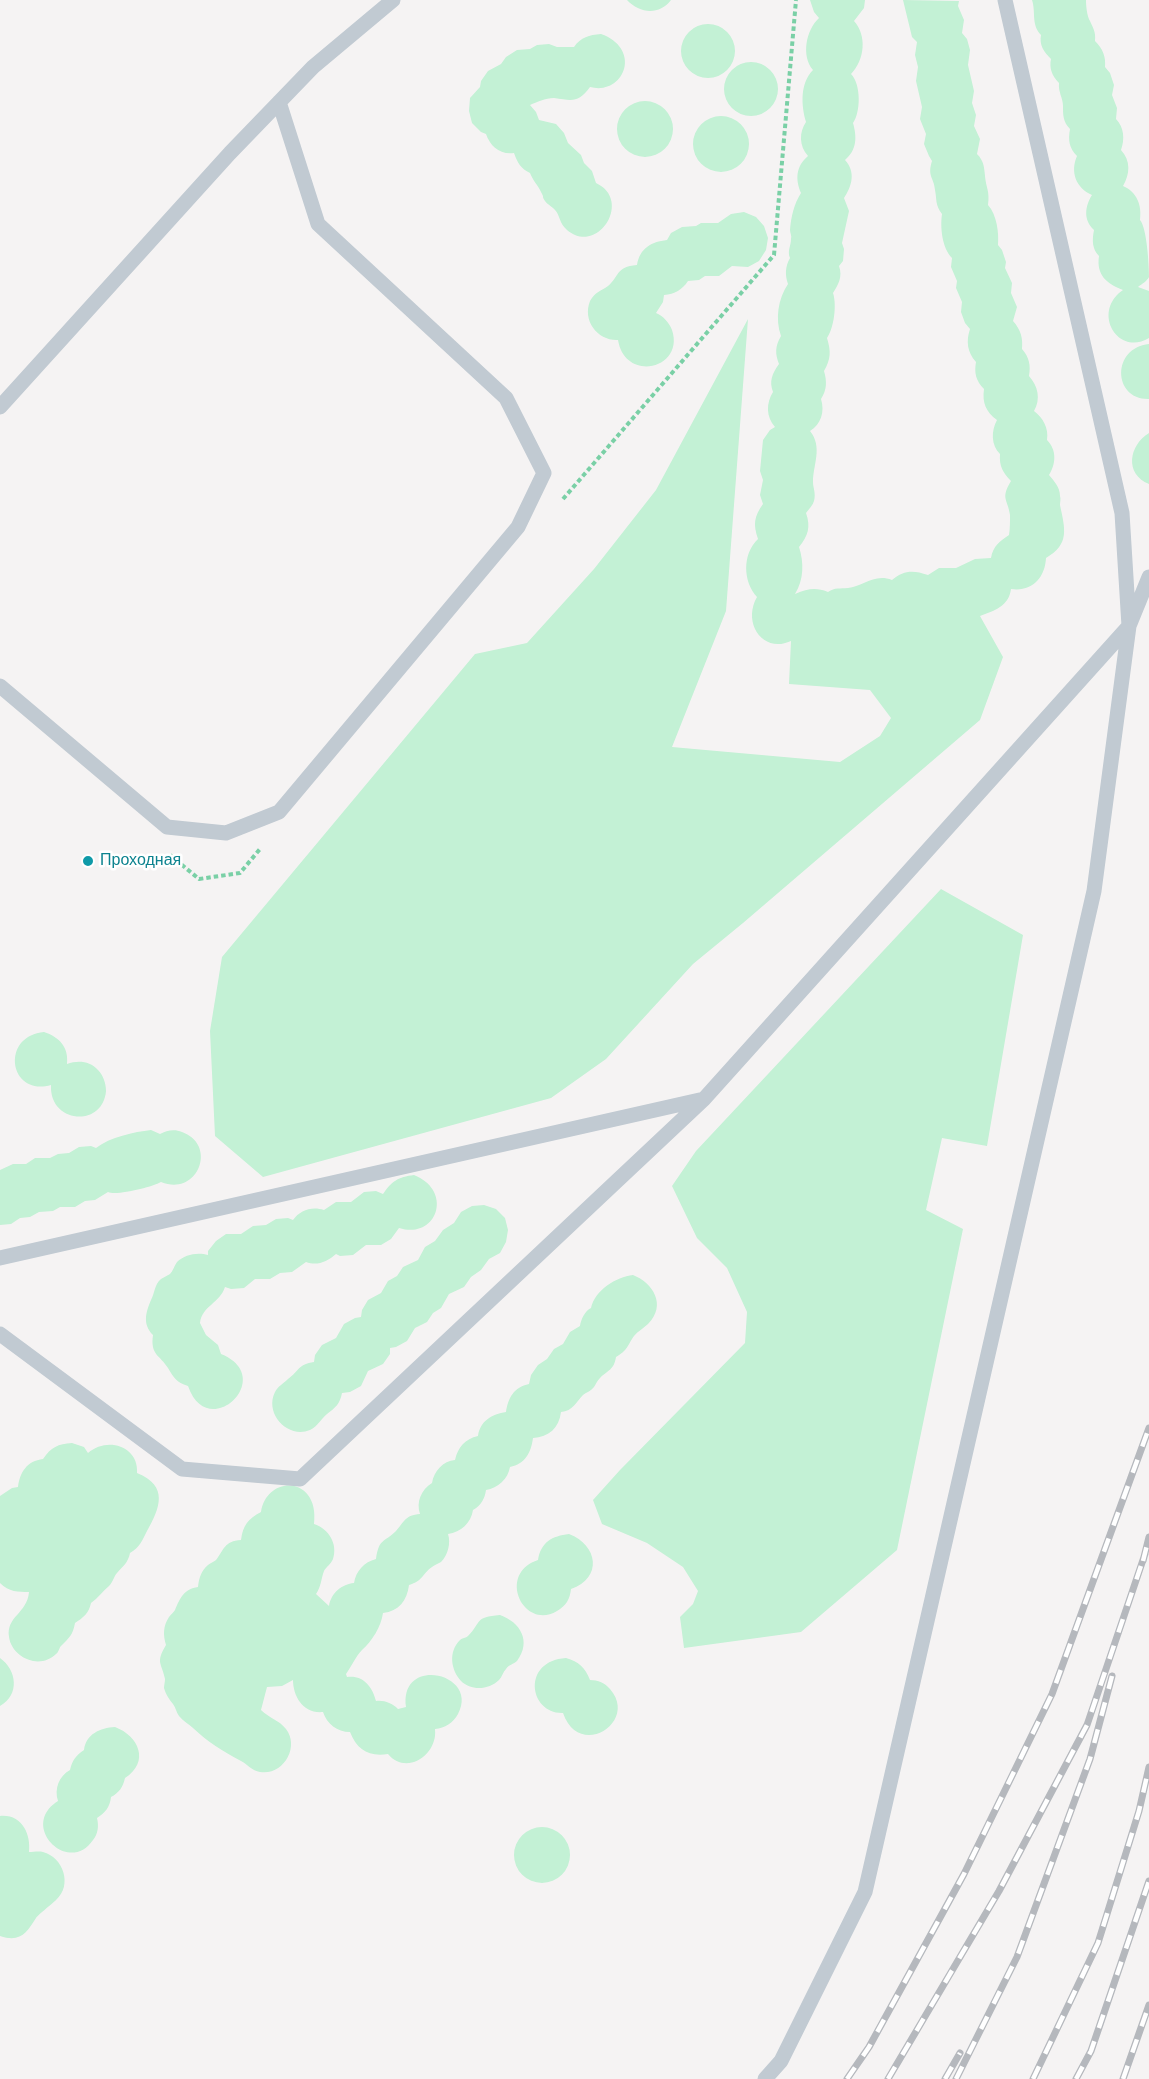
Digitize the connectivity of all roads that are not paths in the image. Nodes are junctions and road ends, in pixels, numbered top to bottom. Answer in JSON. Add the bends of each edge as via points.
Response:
{"nodes":[{"id":1,"x":393,"y":0,"type":"edge"},
{"id":2,"x":1005,"y":0,"type":"edge"},
{"id":3,"x":279,"y":102,"type":"junction"},
{"id":4,"x":0,"y":407,"type":"edge"},
{"id":5,"x":1149,"y":577,"type":"edge"},
{"id":6,"x":1129,"y":626,"type":"junction"},
{"id":7,"x":0,"y":686,"type":"edge"},
{"id":8,"x":704,"y":1100,"type":"junction"},
{"id":9,"x":0,"y":1258,"type":"edge"},
{"id":10,"x":0,"y":1334,"type":"edge"},
{"id":11,"x":765,"y":2079,"type":"edge"}],
"edges":[{"from":1,"to":3,"type":"lane"},
{"from":2,"to":6,"type":"lane","via":[[1122,513]]},
{"from":3,"to":4,"type":"lane"},
{"from":3,"to":7,"type":"lane","via":[[318,224],[506,398],[544,472],[518,526],[279,812],[226,833],[167,827]]},
{"from":5,"to":6,"type":"lane"},
{"from":6,"to":8,"type":"lane"},
{"from":6,"to":11,"type":"lane","via":[[1094,891],[865,1892],[781,2061]]},
{"from":8,"to":9,"type":"lane"},
{"from":8,"to":10,"type":"lane","via":[[300,1479],[182,1469]]}]}
